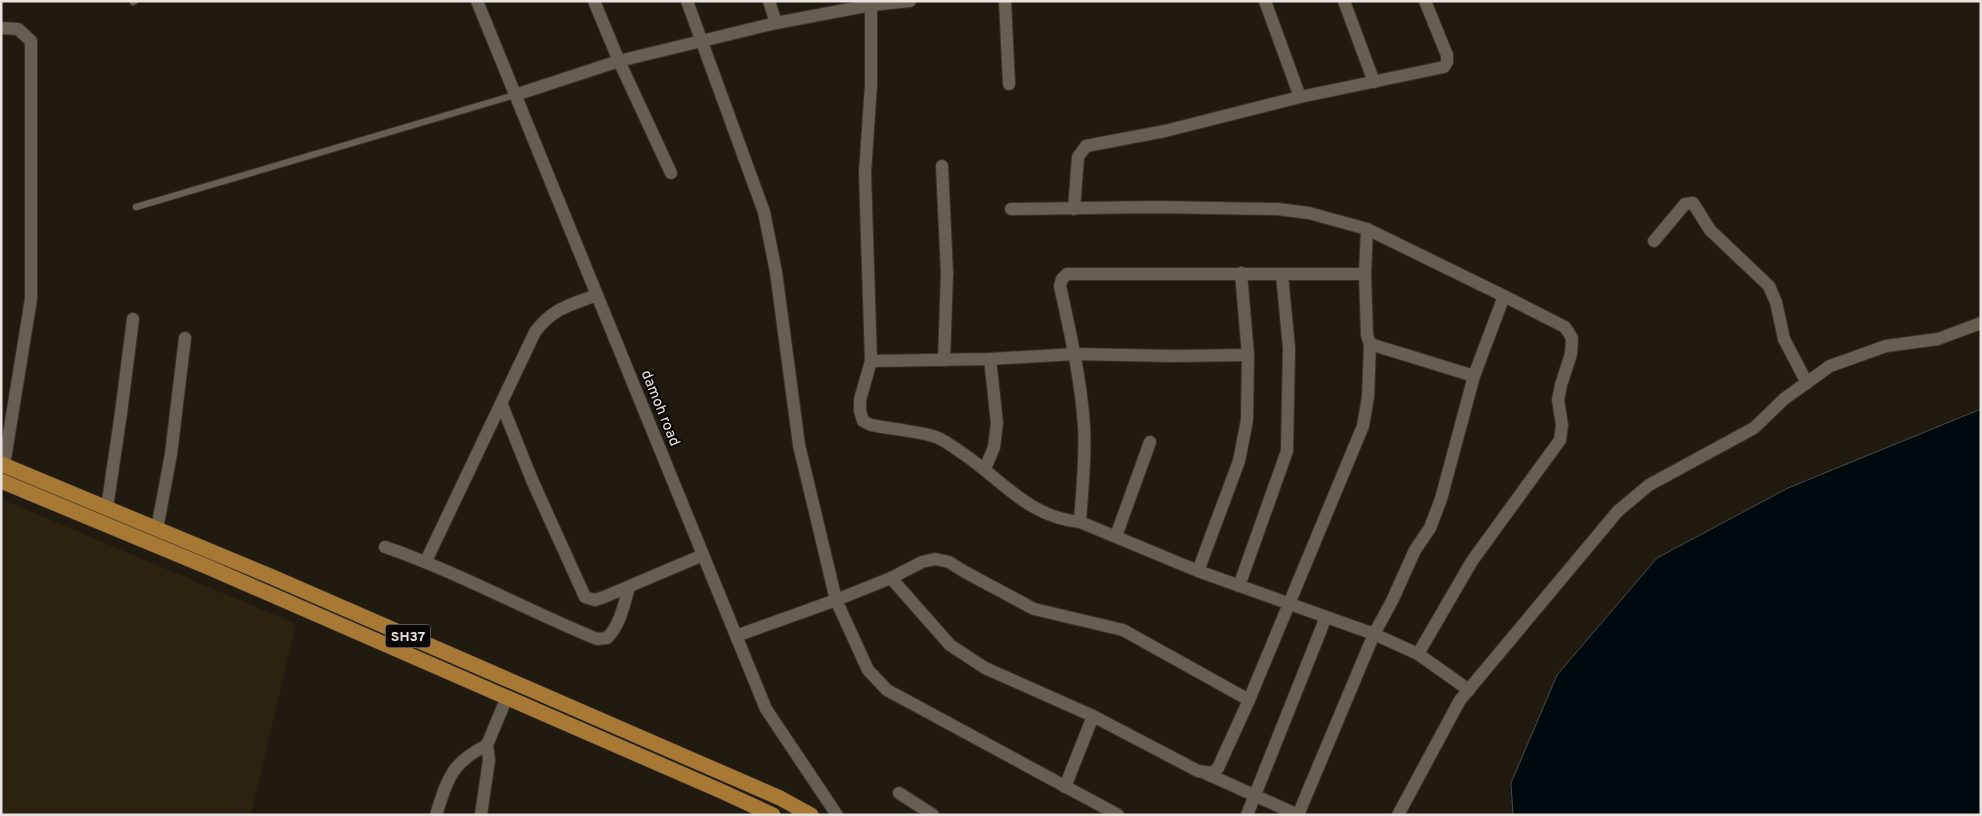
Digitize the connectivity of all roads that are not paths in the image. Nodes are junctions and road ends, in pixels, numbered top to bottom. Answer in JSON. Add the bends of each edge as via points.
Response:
{"nodes":[{"id":1,"x":477,"y":1,"type":"edge"},
{"id":2,"x":594,"y":1,"type":"edge"},
{"id":3,"x":687,"y":1,"type":"edge"},
{"id":4,"x":768,"y":1,"type":"edge"},
{"id":5,"x":910,"y":1,"type":"edge"},
{"id":6,"x":1005,"y":1,"type":"edge"},
{"id":7,"x":1264,"y":1,"type":"edge"},
{"id":8,"x":1344,"y":1,"type":"edge"},
{"id":9,"x":1425,"y":1,"type":"edge"},
{"id":10,"x":871,"y":5,"type":"junction"},
{"id":11,"x":776,"y":23,"type":"junction"},
{"id":12,"x":1,"y":28,"type":"edge"},
{"id":13,"x":703,"y":41,"type":"junction"},
{"id":14,"x":619,"y":60,"type":"junction"},
{"id":15,"x":1374,"y":82,"type":"junction"},
{"id":16,"x":1009,"y":84,"type":"dead end"},
{"id":17,"x":515,"y":94,"type":"junction"},
{"id":18,"x":1300,"y":98,"type":"junction"},
{"id":19,"x":942,"y":166,"type":"dead end"},
{"id":20,"x":671,"y":173,"type":"dead end"},
{"id":21,"x":136,"y":207,"type":"dead end"},
{"id":22,"x":1011,"y":209,"type":"dead end"},
{"id":23,"x":1074,"y":209,"type":"junction"},
{"id":24,"x":1367,"y":230,"type":"junction"},
{"id":25,"x":1654,"y":241,"type":"dead end"},
{"id":26,"x":1241,"y":273,"type":"junction"},
{"id":27,"x":1365,"y":274,"type":"junction"},
{"id":28,"x":1282,"y":275,"type":"junction"},
{"id":29,"x":597,"y":295,"type":"junction"},
{"id":30,"x":1504,"y":296,"type":"junction"},
{"id":31,"x":133,"y":319,"type":"dead end"},
{"id":32,"x":1981,"y":323,"type":"edge"},
{"id":33,"x":185,"y":338,"type":"dead end"},
{"id":34,"x":1370,"y":344,"type":"junction"},
{"id":35,"x":1075,"y":354,"type":"junction"},
{"id":36,"x":1248,"y":355,"type":"junction"},
{"id":37,"x":990,"y":359,"type":"junction"},
{"id":38,"x":944,"y":360,"type":"junction"},
{"id":39,"x":871,"y":361,"type":"junction"},
{"id":40,"x":1474,"y":376,"type":"junction"},
{"id":41,"x":1807,"y":383,"type":"junction"},
{"id":42,"x":502,"y":405,"type":"junction"},
{"id":43,"x":1150,"y":442,"type":"dead end"},
{"id":44,"x":2,"y":464,"type":"edge"},
{"id":45,"x":985,"y":469,"type":"junction"},
{"id":46,"x":1,"y":481,"type":"edge"},
{"id":47,"x":107,"y":508,"type":"junction"},
{"id":48,"x":1080,"y":522,"type":"junction"},
{"id":49,"x":157,"y":529,"type":"junction"},
{"id":50,"x":1116,"y":536,"type":"junction"},
{"id":51,"x":385,"y":547,"type":"dead end"},
{"id":52,"x":703,"y":555,"type":"junction"},
{"id":53,"x":426,"y":561,"type":"junction"},
{"id":54,"x":1198,"y":571,"type":"junction"},
{"id":55,"x":891,"y":578,"type":"junction"},
{"id":56,"x":1239,"y":586,"type":"junction"},
{"id":57,"x":629,"y":587,"type":"junction"},
{"id":58,"x":836,"y":600,"type":"junction"},
{"id":59,"x":1289,"y":604,"type":"junction"},
{"id":60,"x":1326,"y":617,"type":"junction"},
{"id":61,"x":1374,"y":634,"type":"junction"},
{"id":62,"x":736,"y":636,"type":"junction"},
{"id":63,"x":1418,"y":654,"type":"junction"},
{"id":64,"x":1469,"y":690,"type":"junction"},
{"id":65,"x":507,"y":698,"type":"junction"},
{"id":66,"x":1249,"y":700,"type":"junction"},
{"id":67,"x":1094,"y":716,"type":"junction"},
{"id":68,"x":487,"y":745,"type":"junction"},
{"id":69,"x":1205,"y":773,"type":"junction"},
{"id":70,"x":1065,"y":787,"type":"junction"},
{"id":71,"x":899,"y":793,"type":"dead end"},
{"id":72,"x":1255,"y":796,"type":"junction"},
{"id":73,"x":436,"y":815,"type":"edge"},
{"id":74,"x":480,"y":815,"type":"edge"},
{"id":75,"x":773,"y":815,"type":"edge"},
{"id":76,"x":811,"y":815,"type":"edge"},
{"id":77,"x":837,"y":815,"type":"edge"},
{"id":78,"x":933,"y":815,"type":"edge"},
{"id":79,"x":1118,"y":815,"type":"edge"},
{"id":80,"x":1247,"y":815,"type":"edge"},
{"id":81,"x":1298,"y":815,"type":"edge"},
{"id":82,"x":1398,"y":815,"type":"edge"}],
"edges":[{"from":1,"to":17,"type":"street","name":"damoh road"},
{"from":2,"to":14,"type":"street"},
{"from":3,"to":13,"type":"street"},
{"from":4,"to":11,"type":"street"},
{"from":5,"to":10,"type":"street"},
{"from":6,"to":16,"type":"street"},
{"from":7,"to":18,"type":"street"},
{"from":8,"to":15,"type":"street"},
{"from":9,"to":15,"type":"street","via":[[1447,54],[1444,67]]},
{"from":10,"to":11,"type":"street"},
{"from":10,"to":39,"type":"street","via":[[871,85],[865,173]]},
{"from":11,"to":13,"type":"street"},
{"from":12,"to":44,"type":"street","via":[[18,29],[30,41],[31,68],[30,299]]},
{"from":13,"to":14,"type":"street"},
{"from":13,"to":58,"type":"street","via":[[764,212],[776,272],[799,445]]},
{"from":14,"to":17,"type":"street"},
{"from":14,"to":20,"type":"street"},
{"from":15,"to":18,"type":"street"},
{"from":17,"to":21,"type":"lane"},
{"from":17,"to":29,"type":"street","name":"damoh road"},
{"from":18,"to":23,"type":"street","via":[[1165,131],[1086,146],[1078,157]]},
{"from":19,"to":38,"type":"street","via":[[947,273]]},
{"from":22,"to":23,"type":"street"},
{"from":23,"to":24,"type":"street","via":[[1277,209],[1309,213]]},
{"from":24,"to":27,"type":"street"},
{"from":24,"to":30,"type":"street"},
{"from":25,"to":41,"type":"street","via":[[1679,210],[1688,202],[1693,204],[1710,230],[1769,286],[1784,339]]},
{"from":26,"to":28,"type":"street"},
{"from":26,"to":35,"type":"street","via":[[1067,274],[1060,286]]},
{"from":26,"to":36,"type":"street"},
{"from":27,"to":28,"type":"street"},
{"from":27,"to":34,"type":"street"},
{"from":28,"to":56,"type":"street","via":[[1289,348],[1287,451]]},
{"from":29,"to":42,"type":"street","via":[[566,306],[542,323]]},
{"from":29,"to":52,"type":"street","name":"damoh road"},
{"from":30,"to":40,"type":"street"},
{"from":30,"to":63,"type":"street","via":[[1565,327],[1572,338],[1571,354],[1558,400],[1562,425],[1560,440],[1472,561]]},
{"from":31,"to":47,"type":"street"},
{"from":32,"to":41,"type":"street","via":[[1938,339],[1886,346],[1830,366]]},
{"from":33,"to":49,"type":"street","via":[[171,454]]},
{"from":34,"to":40,"type":"street"},
{"from":34,"to":59,"type":"street","via":[[1368,397],[1363,426]]},
{"from":35,"to":36,"type":"street"},
{"from":35,"to":37,"type":"street"},
{"from":35,"to":48,"type":"street","via":[[1084,426]]},
{"from":36,"to":54,"type":"street","via":[[1247,420],[1239,461]]},
{"from":37,"to":38,"type":"street"},
{"from":37,"to":45,"type":"street","via":[[997,423],[994,447]]},
{"from":38,"to":39,"type":"street"},
{"from":39,"to":45,"type":"street","via":[[860,400],[863,421],[936,437]]},
{"from":40,"to":61,"type":"street","via":[[1441,500],[1430,528],[1415,550]]},
{"from":41,"to":64,"type":"street","via":[[1754,428],[1648,485],[1618,511]]},
{"from":42,"to":53,"type":"street"},
{"from":42,"to":57,"type":"street","via":[[585,597],[595,600]]},
{"from":43,"to":50,"type":"street"},
{"from":44,"to":47,"type":"main road","number":"SH37"},
{"from":45,"to":48,"type":"street","via":[[1027,505],[1066,521]]},
{"from":46,"to":65,"type":"main road","number":"SH37"},
{"from":47,"to":49,"type":"main road","number":"SH37"},
{"from":48,"to":50,"type":"street"},
{"from":49,"to":76,"type":"main road","number":"SH37","via":[[772,794]]},
{"from":50,"to":54,"type":"street"},
{"from":51,"to":53,"type":"street"},
{"from":52,"to":57,"type":"street"},
{"from":52,"to":62,"type":"street","name":"damoh road"},
{"from":53,"to":57,"type":"street","via":[[597,639],[612,634]]},
{"from":54,"to":56,"type":"street"},
{"from":55,"to":58,"type":"street"},
{"from":55,"to":66,"type":"street","via":[[922,562],[935,559],[949,562],[1034,609],[1123,630]]},
{"from":55,"to":67,"type":"street","via":[[950,645],[985,668]]},
{"from":56,"to":59,"type":"street"},
{"from":58,"to":62,"type":"street"},
{"from":58,"to":70,"type":"street","via":[[868,670],[887,690]]},
{"from":59,"to":60,"type":"street"},
{"from":59,"to":66,"type":"street"},
{"from":60,"to":61,"type":"street"},
{"from":60,"to":72,"type":"street"},
{"from":61,"to":63,"type":"street"},
{"from":61,"to":81,"type":"street"},
{"from":62,"to":77,"type":"street","name":"damoh road","via":[[766,709]]},
{"from":63,"to":64,"type":"street"},
{"from":64,"to":82,"type":"street","via":[[1460,700]]},
{"from":65,"to":68,"type":"street"},
{"from":65,"to":75,"type":"main road","number":"SH37"},
{"from":66,"to":69,"type":"street","via":[[1218,768],[1212,773]]},
{"from":67,"to":69,"type":"street"},
{"from":67,"to":70,"type":"street"},
{"from":68,"to":73,"type":"street","via":[[461,760],[452,772]]},
{"from":68,"to":74,"type":"street","via":[[490,760]]},
{"from":69,"to":72,"type":"street"},
{"from":70,"to":79,"type":"street"},
{"from":71,"to":78,"type":"street"},
{"from":72,"to":80,"type":"street"},
{"from":72,"to":81,"type":"street"}]}
